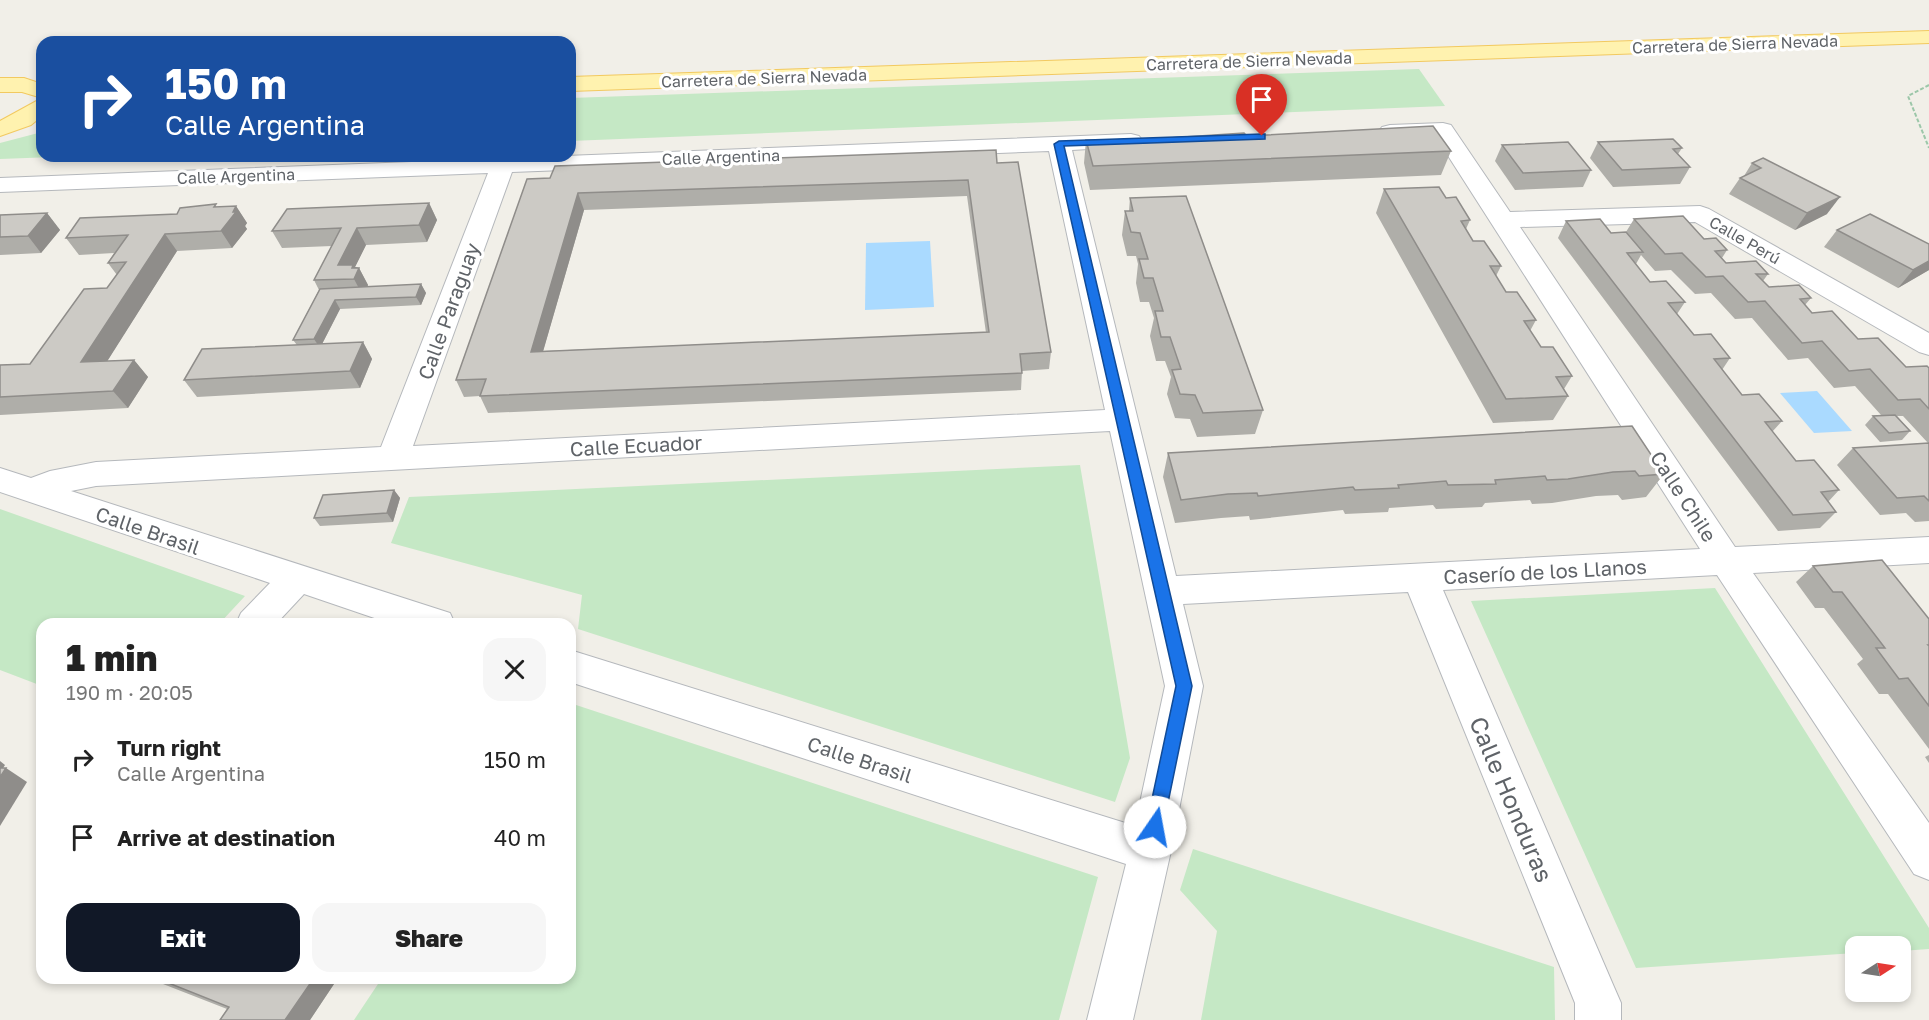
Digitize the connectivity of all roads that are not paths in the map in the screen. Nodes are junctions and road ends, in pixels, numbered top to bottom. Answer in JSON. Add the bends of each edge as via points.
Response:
{"nodes":[{"id":1,"x":1929,"y":37,"type":"edge"},
{"id":2,"x":576,"y":84,"type":"edge"},
{"id":3,"x":0,"y":86,"type":"edge"},
{"id":4,"x":36,"y":89,"type":"edge"},
{"id":5,"x":32,"y":119,"type":"edge"},
{"id":6,"x":0,"y":129,"type":"edge"},
{"id":7,"x":1373,"y":132,"type":"edge"},
{"id":8,"x":1152,"y":140,"type":"edge"},
{"id":9,"x":1059,"y":144,"type":"junction"},
{"id":10,"x":503,"y":165,"type":"junction"},
{"id":11,"x":0,"y":185,"type":"edge"},
{"id":12,"x":1504,"y":220,"type":"junction"},
{"id":13,"x":1929,"y":345,"type":"edge"},
{"id":14,"x":1121,"y":420,"type":"junction"},
{"id":15,"x":393,"y":458,"type":"junction"},
{"id":16,"x":151,"y":470,"type":"junction"},
{"id":17,"x":0,"y":480,"type":"edge"},
{"id":18,"x":33,"y":491,"type":"junction"},
{"id":19,"x":77,"y":506,"type":"junction"},
{"id":20,"x":1929,"y":549,"type":"edge"},
{"id":21,"x":1726,"y":561,"type":"junction"},
{"id":22,"x":1420,"y":578,"type":"junction"},
{"id":23,"x":296,"y":579,"type":"junction"},
{"id":24,"x":1161,"y":591,"type":"junction"},
{"id":25,"x":260,"y":618,"type":"edge"},
{"id":26,"x":418,"y":618,"type":"edge"},
{"id":27,"x":576,"y":668,"type":"edge"},
{"id":28,"x":1150,"y":851,"type":"junction"},
{"id":29,"x":1929,"y":859,"type":"edge"},
{"id":30,"x":1110,"y":1020,"type":"edge"},
{"id":31,"x":1598,"y":1020,"type":"edge"}],
"edges":[{"from":1,"to":2,"type":"main road","name":"Carretera de Sierra Nevada"},
{"from":3,"to":4,"type":"main road"},
{"from":5,"to":6,"type":"main road"},
{"from":7,"to":12,"type":"street","name":"Calle Chile","via":[[1443,130]]},
{"from":8,"to":9,"type":"street","name":"Calle Argentina"},
{"from":9,"to":10,"type":"street","name":"Calle Argentina"},
{"from":9,"to":14,"type":"street"},
{"from":10,"to":11,"type":"street","name":"Calle Argentina"},
{"from":10,"to":15,"type":"street","name":"Calle Paraguay"},
{"from":12,"to":13,"type":"street","name":"Calle Perú","via":[[1700,214]]},
{"from":12,"to":21,"type":"street","name":"Calle Chile"},
{"from":14,"to":15,"type":"street","name":"Calle Ecuador"},
{"from":14,"to":24,"type":"street"},
{"from":15,"to":16,"type":"street","name":"Calle Ecuador"},
{"from":16,"to":18,"type":"street","name":"Calle Ecuador","via":[[96,474],[50,483]]},
{"from":16,"to":19,"type":"street","name":"Calle Ecuador","via":[[104,483]]},
{"from":17,"to":18,"type":"street","name":"Calle Brasil"},
{"from":18,"to":19,"type":"street","name":"Calle Brasil"},
{"from":19,"to":23,"type":"street","name":"Calle Brasil"},
{"from":20,"to":21,"type":"street","name":"Caserío de los Llanos"},
{"from":21,"to":22,"type":"street","name":"Caserío de los Llanos"},
{"from":21,"to":29,"type":"street","name":"Calle Chile"},
{"from":22,"to":24,"type":"street","name":"Caserío de los Llanos"},
{"from":22,"to":31,"type":"street","name":"Calle Honduras","via":[[1598,1003]]},
{"from":23,"to":25,"type":"street"},
{"from":23,"to":26,"type":"street","name":"Calle Brasil"},
{"from":24,"to":28,"type":"street","via":[[1184,686]]},
{"from":27,"to":28,"type":"street","name":"Calle Brasil"},
{"from":28,"to":30,"type":"street"}]}
